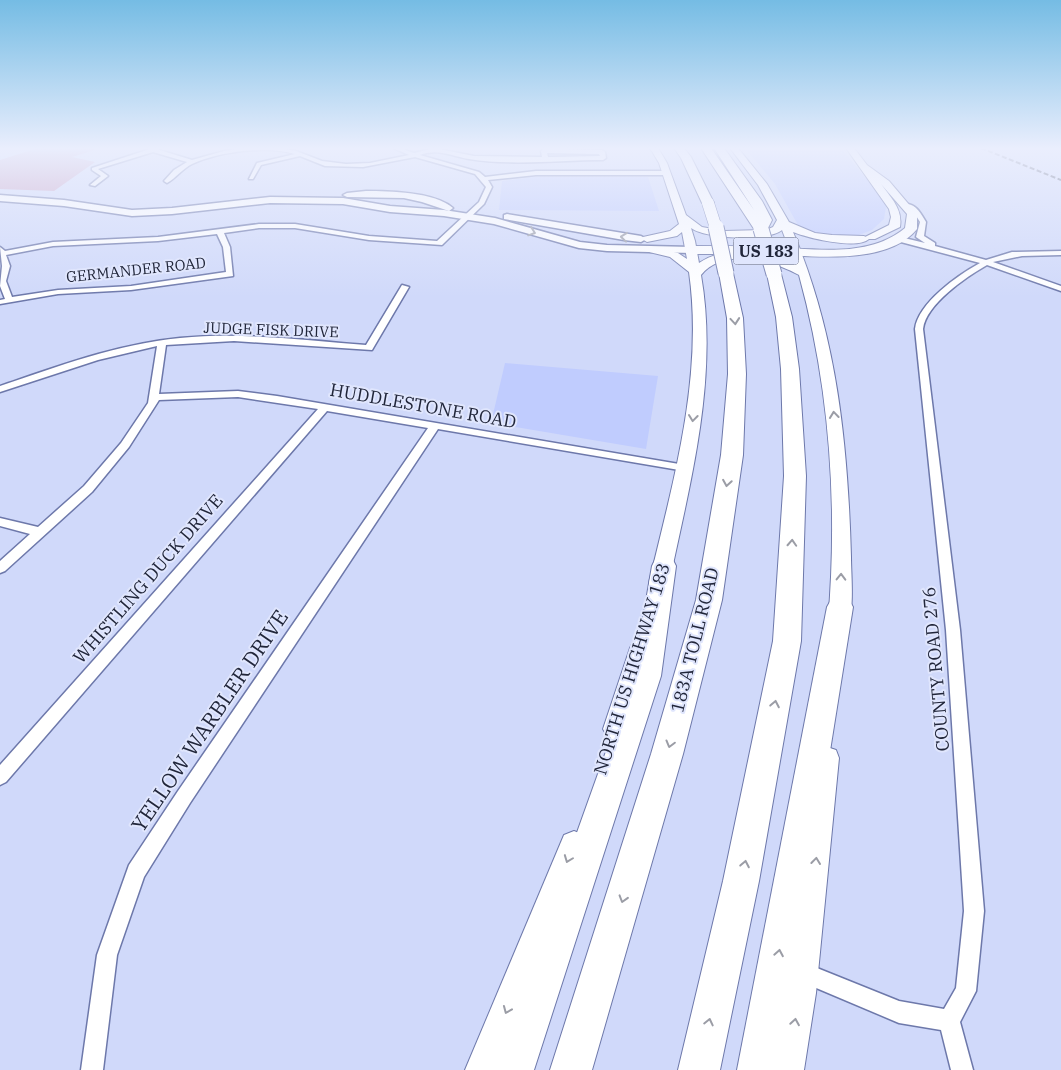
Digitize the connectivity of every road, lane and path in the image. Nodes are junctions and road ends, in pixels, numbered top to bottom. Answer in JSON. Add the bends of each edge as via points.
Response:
{"nodes":[{"id":1,"x":10,"y":198,"type":"edge"},
{"id":2,"x":73,"y":198,"type":"edge"},
{"id":3,"x":234,"y":198,"type":"edge"},
{"id":4,"x":415,"y":198,"type":"edge"},
{"id":5,"x":484,"y":198,"type":"edge"},
{"id":6,"x":676,"y":198,"type":"edge"},
{"id":7,"x":706,"y":198,"type":"edge"},
{"id":8,"x":746,"y":198,"type":"edge"},
{"id":9,"x":747,"y":198,"type":"edge"},
{"id":10,"x":770,"y":198,"type":"edge"},
{"id":11,"x":886,"y":198,"type":"edge"},
{"id":12,"x":900,"y":198,"type":"edge"},
{"id":13,"x":750,"y":203,"type":"junction"},
{"id":14,"x":907,"y":205,"type":"junction"},
{"id":15,"x":470,"y":215,"type":"junction"},
{"id":16,"x":684,"y":220,"type":"junction"},
{"id":17,"x":783,"y":222,"type":"junction"},
{"id":18,"x":894,"y":227,"type":"junction"},
{"id":19,"x":220,"y":231,"type":"junction"},
{"id":20,"x":864,"y":239,"type":"junction"},
{"id":21,"x":900,"y":239,"type":"junction"},
{"id":22,"x":648,"y":244,"type":"junction"},
{"id":23,"x":691,"y":245,"type":"junction"},
{"id":24,"x":795,"y":248,"type":"junction"},
{"id":25,"x":1,"y":251,"type":"edge"},
{"id":26,"x":839,"y":252,"type":"junction"},
{"id":27,"x":1061,"y":253,"type":"edge"},
{"id":28,"x":981,"y":261,"type":"junction"},
{"id":29,"x":695,"y":272,"type":"junction"},
{"id":30,"x":804,"y":273,"type":"junction"},
{"id":31,"x":405,"y":287,"type":"dead end"},
{"id":32,"x":1061,"y":289,"type":"edge"},
{"id":33,"x":9,"y":299,"type":"junction"},
{"id":34,"x":0,"y":302,"type":"edge"},
{"id":35,"x":162,"y":343,"type":"junction"},
{"id":36,"x":0,"y":389,"type":"edge"},
{"id":37,"x":154,"y":397,"type":"junction"},
{"id":38,"x":324,"y":407,"type":"junction"},
{"id":39,"x":435,"y":426,"type":"junction"},
{"id":40,"x":685,"y":468,"type":"junction"},
{"id":41,"x":0,"y":522,"type":"edge"},
{"id":42,"x":40,"y":532,"type":"junction"},
{"id":43,"x":664,"y":566,"type":"junction"},
{"id":44,"x":0,"y":568,"type":"edge"},
{"id":45,"x":840,"y":607,"type":"junction"},
{"id":46,"x":0,"y":777,"type":"edge"},
{"id":47,"x":802,"y":972,"type":"junction"},
{"id":48,"x":949,"y":1021,"type":"junction"},
{"id":49,"x":92,"y":1070,"type":"edge"},
{"id":50,"x":482,"y":1070,"type":"edge"},
{"id":51,"x":513,"y":1070,"type":"edge"},
{"id":52,"x":570,"y":1070,"type":"edge"},
{"id":53,"x":699,"y":1070,"type":"edge"},
{"id":54,"x":758,"y":1070,"type":"edge"},
{"id":55,"x":787,"y":1070,"type":"edge"},
{"id":56,"x":962,"y":1070,"type":"edge"}],
"edges":[{"from":1,"to":15,"type":"street","via":[[132,213],[262,201],[333,200],[390,209]]},
{"from":2,"to":3,"type":"street","via":[[110,206],[152,209]]},
{"from":4,"to":15,"type":"street"},
{"from":5,"to":15,"type":"street"},
{"from":6,"to":16,"type":"main road","name":"NORTH US HIGHWAY 183"},
{"from":7,"to":52,"type":"highway","name":"183A TOLL ROAD","one_way":true,"bridge":true,"via":[[715,222],[735,318],[737,374],[732,455],[708,600],[667,754]]},
{"from":8,"to":13,"type":"highway"},
{"from":9,"to":13,"type":"highway"},
{"from":10,"to":17,"type":"main road"},
{"from":11,"to":18,"type":"main road","via":[[895,211]]},
{"from":12,"to":14,"type":"main road"},
{"from":53,"to":13,"type":"highway","one_way":true,"bridge":true,"via":[[741,881],[787,641],[795,476],[790,369],[784,317],[774,274]]},
{"from":14,"to":21,"type":"main road","via":[[913,217],[912,226]]},
{"from":14,"to":28,"type":"street","via":[[923,222],[922,240]]},
{"from":15,"to":19,"type":"street","via":[[439,242],[369,238],[295,226]]},
{"from":22,"to":15,"type":"street","one_way":true,"via":[[532,219]]},
{"from":15,"to":22,"type":"street","one_way":true,"via":[[579,245]]},
{"from":16,"to":17,"type":"main road","via":[[700,229],[724,234],[768,233],[778,229]]},
{"from":16,"to":22,"type":"main road","via":[[673,234]]},
{"from":16,"to":23,"type":"main road","name":"NORTH US HIGHWAY 183"},
{"from":17,"to":20,"type":"main road","via":[[804,234],[822,238]]},
{"from":17,"to":24,"type":"main road"},
{"from":18,"to":20,"type":"main road","number":"US 183"},
{"from":18,"to":21,"type":"main road"},
{"from":19,"to":25,"type":"street"},
{"from":19,"to":33,"type":"street","name":"GERMANDER ROAD","via":[[229,253],[230,274],[131,288],[58,292]]},
{"from":20,"to":24,"type":"main road","number":"US 183"},
{"from":21,"to":26,"type":"main road","number":"US 183","via":[[872,248]]},
{"from":21,"to":28,"type":"street"},
{"from":22,"to":23,"type":"street"},
{"from":22,"to":29,"type":"main road","via":[[674,255]]},
{"from":23,"to":24,"type":"main road","number":"US 183"},
{"from":23,"to":29,"type":"main road","name":"NORTH US HIGHWAY 183"},
{"from":24,"to":26,"type":"main road","number":"US 183"},
{"from":24,"to":30,"type":"main road"},
{"from":25,"to":33,"type":"street","via":[[6,266],[2,281]]},
{"from":26,"to":30,"type":"main road","number":"US 183","via":[[815,257]]},
{"from":27,"to":28,"type":"street","name":"COUNTY ROAD 276","via":[[1024,254]]},
{"from":28,"to":32,"type":"street"},
{"from":28,"to":48,"type":"street","name":"COUNTY ROAD 276","via":[[930,306],[920,318],[919,329],[953,630],[974,911],[966,991]]},
{"from":29,"to":30,"type":"main road","via":[[726,257],[771,259]]},
{"from":29,"to":40,"type":"main road","name":"NORTH US HIGHWAY 183","one_way":true,"via":[[701,338]]},
{"from":45,"to":30,"type":"main road","number":"US 183","one_way":true,"via":[[834,410],[816,308]]},
{"from":31,"to":35,"type":"street","name":"JUDGE FISK DRIVE","via":[[368,348],[238,339]]},
{"from":33,"to":34,"type":"street","name":"GERMANDER ROAD"},
{"from":35,"to":36,"type":"street","name":"JUDGE FISK DRIVE","via":[[114,353]]},
{"from":35,"to":37,"type":"street"},
{"from":37,"to":38,"type":"street","name":"HUDDLESTONE ROAD","via":[[238,394]]},
{"from":37,"to":42,"type":"street","via":[[153,404],[125,445],[88,489]]},
{"from":38,"to":39,"type":"street","name":"HUDDLESTONE ROAD"},
{"from":38,"to":46,"type":"street","name":"WHISTLING DUCK DRIVE"},
{"from":39,"to":40,"type":"street","name":"HUDDLESTONE ROAD"},
{"from":39,"to":49,"type":"street","name":"YELLOW WARBLER DRIVE","via":[[136,872],[107,955]]},
{"from":40,"to":43,"type":"main road","name":"NORTH US HIGHWAY 183"},
{"from":41,"to":42,"type":"street"},
{"from":42,"to":44,"type":"street"},
{"from":43,"to":50,"type":"main road","name":"NORTH US HIGHWAY 183","one_way":true,"via":[[594,791]]},
{"from":43,"to":51,"type":"highway","via":[[647,676]]},
{"from":47,"to":45,"type":"main road","number":"US 183","one_way":true,"via":[[822,814]]},
{"from":54,"to":45,"type":"highway","one_way":true},
{"from":47,"to":48,"type":"street","via":[[900,1012]]},
{"from":55,"to":47,"type":"main road","number":"US 183","one_way":true},
{"from":48,"to":56,"type":"street"}]}
